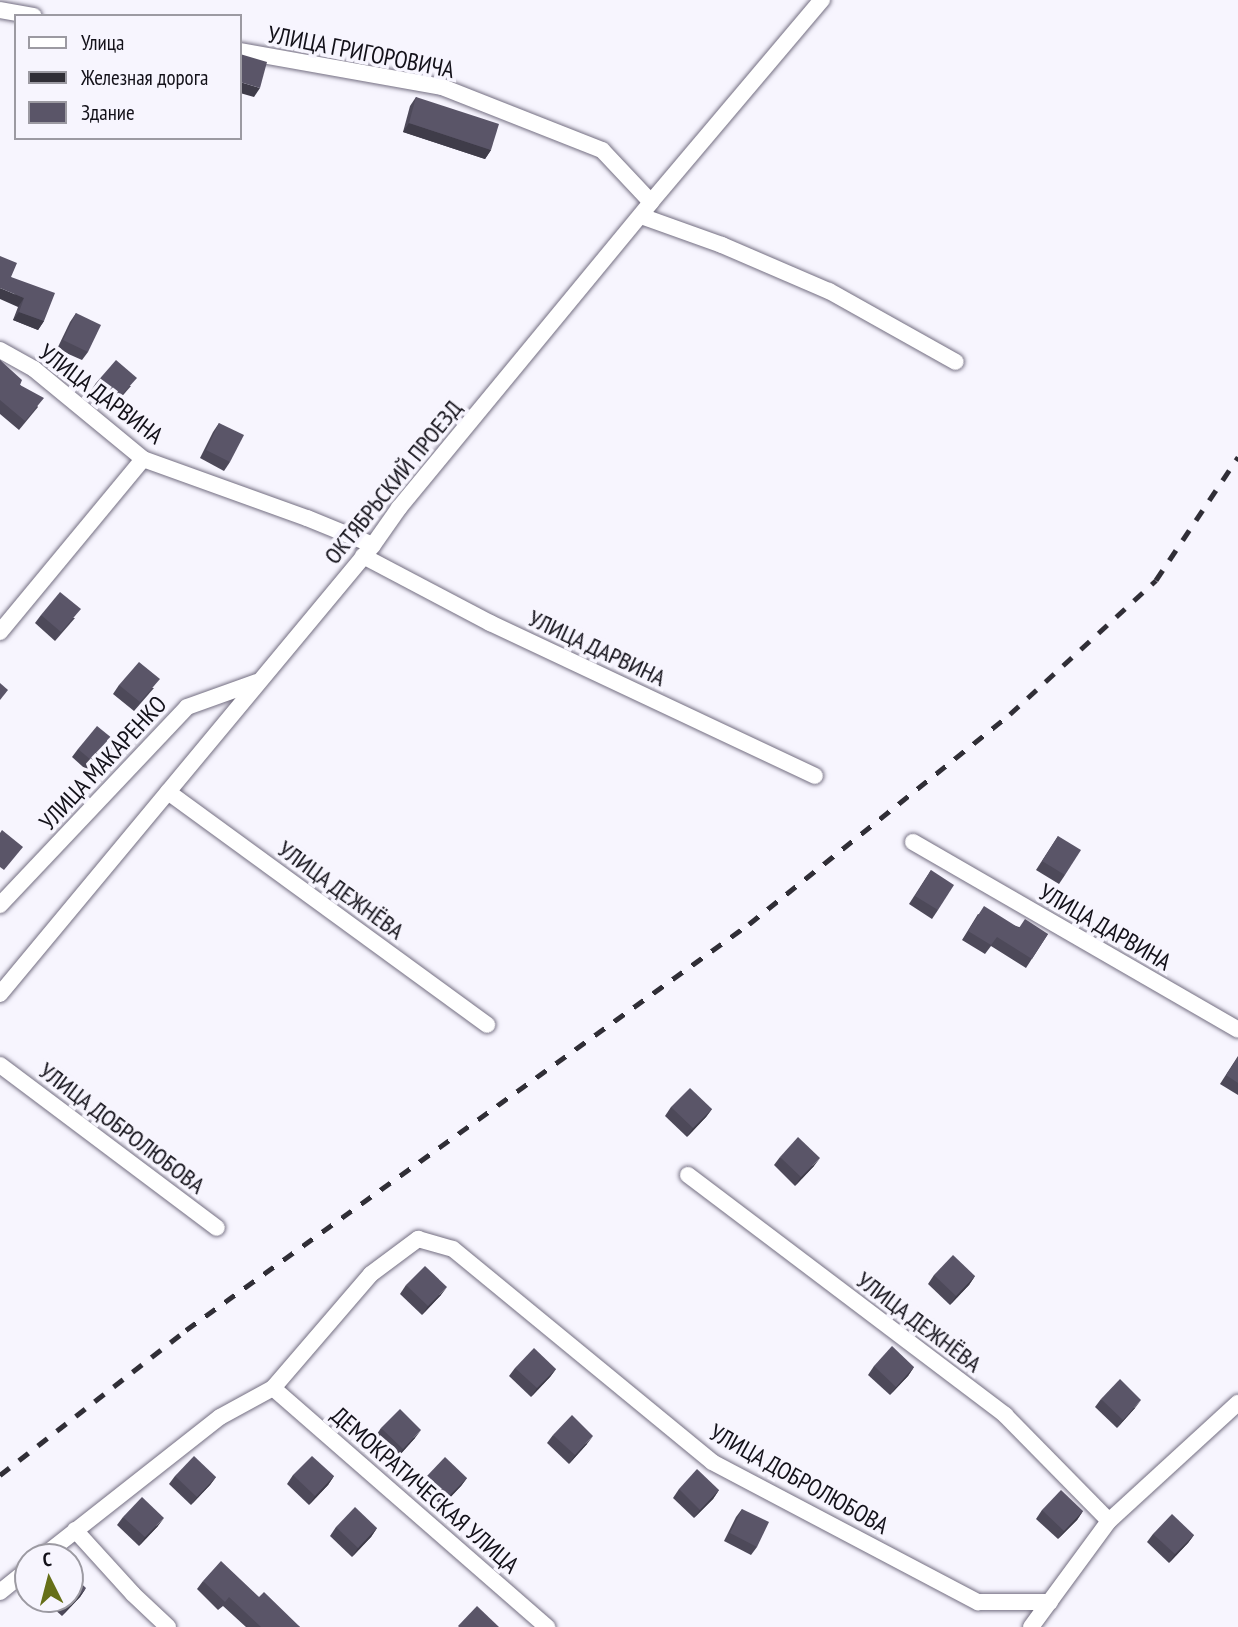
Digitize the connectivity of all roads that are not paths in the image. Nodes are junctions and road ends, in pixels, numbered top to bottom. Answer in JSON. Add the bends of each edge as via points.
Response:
{"nodes":[{"id":1,"x":822,"y":0,"type":"edge"},
{"id":2,"x":0,"y":10,"type":"edge"},
{"id":3,"x":22,"y":14,"type":"edge"},
{"id":4,"x":242,"y":51,"type":"edge"},
{"id":5,"x":652,"y":202,"type":"junction"},
{"id":6,"x":641,"y":216,"type":"junction"},
{"id":7,"x":0,"y":349,"type":"edge"},
{"id":8,"x":956,"y":362,"type":"dead end"},
{"id":9,"x":144,"y":459,"type":"junction"},
{"id":10,"x":368,"y":550,"type":"junction"},
{"id":11,"x":0,"y":632,"type":"edge"},
{"id":12,"x":257,"y":682,"type":"junction"},
{"id":13,"x":815,"y":776,"type":"dead end"},
{"id":14,"x":168,"y":792,"type":"junction"},
{"id":15,"x":913,"y":842,"type":"dead end"},
{"id":16,"x":0,"y":905,"type":"edge"},
{"id":17,"x":0,"y":994,"type":"edge"},
{"id":18,"x":487,"y":1025,"type":"dead end"},
{"id":19,"x":1238,"y":1030,"type":"edge"},
{"id":20,"x":0,"y":1065,"type":"edge"},
{"id":21,"x":688,"y":1175,"type":"dead end"},
{"id":22,"x":217,"y":1228,"type":"dead end"},
{"id":23,"x":273,"y":1388,"type":"junction"},
{"id":24,"x":1238,"y":1403,"type":"edge"},
{"id":25,"x":1108,"y":1521,"type":"junction"},
{"id":26,"x":75,"y":1530,"type":"junction"},
{"id":27,"x":60,"y":1543,"type":"edge"},
{"id":28,"x":14,"y":1580,"type":"edge"},
{"id":29,"x":0,"y":1592,"type":"edge"},
{"id":30,"x":1050,"y":1602,"type":"junction"},
{"id":31,"x":168,"y":1627,"type":"edge"},
{"id":32,"x":547,"y":1627,"type":"edge"},
{"id":33,"x":1031,"y":1627,"type":"edge"}],
"edges":[{"from":1,"to":5,"type":"street","name":"ОКТЯБРЬСКИЙ ПРОЕЗД"},
{"from":2,"to":3,"type":"street"},
{"from":4,"to":5,"type":"street","name":"УЛИЦА ГРИГОРОВИЧА","via":[[442,87],[602,150]]},
{"from":5,"to":6,"type":"street","name":"ОКТЯБРЬСКИЙ ПРОЕЗД"},
{"from":6,"to":8,"type":"street","via":[[829,291]]},
{"from":6,"to":10,"type":"street","name":"ОКТЯБРЬСКИЙ ПРОЕЗД"},
{"from":7,"to":9,"type":"street","name":"УЛИЦА ДАРВИНА","via":[[34,369]]},
{"from":9,"to":10,"type":"street","name":"УЛИЦА ДАРВИНА"},
{"from":9,"to":11,"type":"street"},
{"from":10,"to":12,"type":"street","name":"ОКТЯБРЬСКИЙ ПРОЕЗД"},
{"from":10,"to":13,"type":"street","name":"УЛИЦА ДАРВИНА","via":[[489,623]]},
{"from":12,"to":14,"type":"street","name":"ОКТЯБРЬСКИЙ ПРОЕЗД"},
{"from":12,"to":16,"type":"street","name":"УЛИЦА МАКАРЕНКО","via":[[187,707]]},
{"from":14,"to":17,"type":"street","name":"ОКТЯБРЬСКИЙ ПРОЕЗД"},
{"from":14,"to":18,"type":"street","name":"УЛИЦА ДЕЖНЁВА"},
{"from":15,"to":19,"type":"street","name":"УЛИЦА ДАРВИНА"},
{"from":20,"to":22,"type":"street","name":"УЛИЦА ДОБРОЛЮБОВА"},
{"from":21,"to":25,"type":"street","name":"УЛИЦА ДЕЖНЁВА","via":[[1005,1415]]},
{"from":23,"to":26,"type":"street","via":[[220,1416]]},
{"from":23,"to":30,"type":"street","name":"УЛИЦА ДОБРОЛЮБОВА","via":[[370,1274],[418,1239],[453,1249],[712,1462],[978,1602]]},
{"from":23,"to":32,"type":"street","name":"ДЕМОКРАТИЧЕСКАЯ УЛИЦА"},
{"from":24,"to":25,"type":"street"},
{"from":25,"to":30,"type":"street"},
{"from":26,"to":27,"type":"street"},
{"from":26,"to":31,"type":"street"},
{"from":28,"to":29,"type":"street"},
{"from":30,"to":33,"type":"street"}]}
